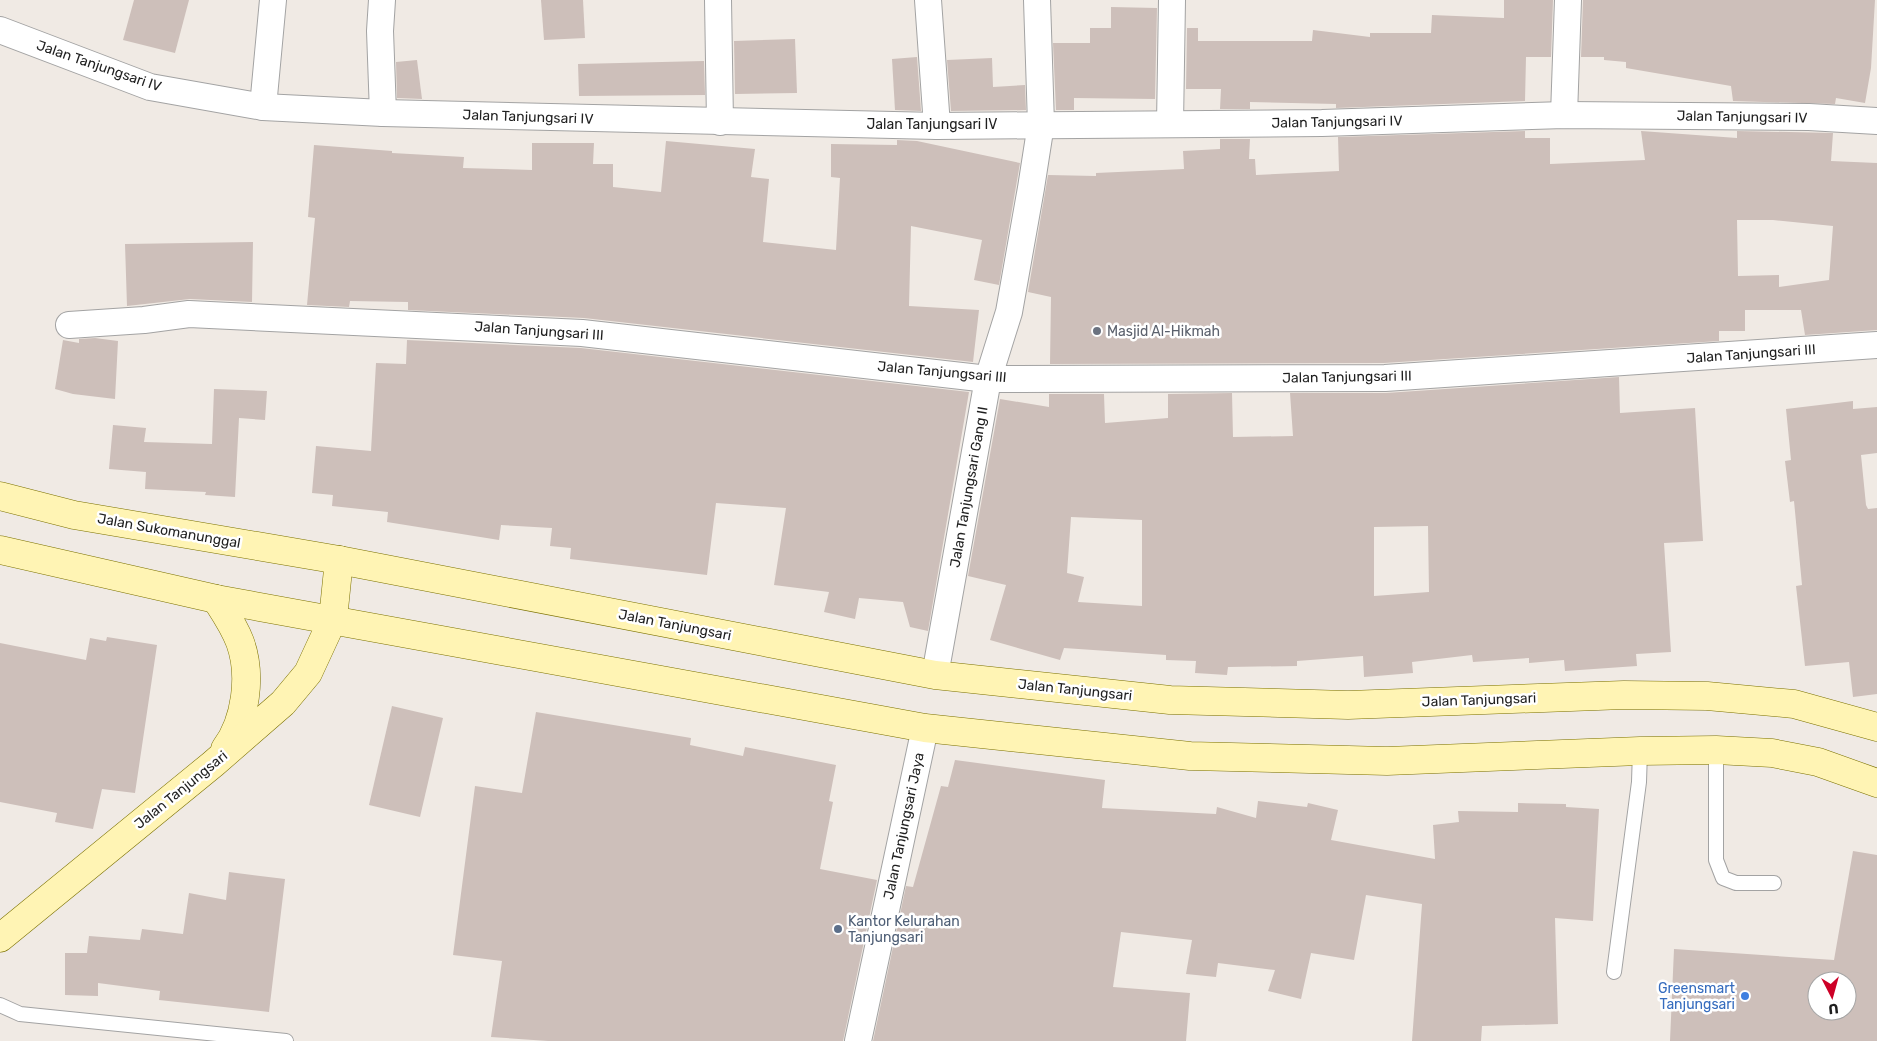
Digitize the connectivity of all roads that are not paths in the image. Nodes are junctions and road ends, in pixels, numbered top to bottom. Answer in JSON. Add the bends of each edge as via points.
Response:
{"nodes":[{"id":1,"x":273,"y":0,"type":"edge"},
{"id":2,"x":382,"y":0,"type":"edge"},
{"id":3,"x":718,"y":0,"type":"edge"},
{"id":4,"x":928,"y":0,"type":"edge"},
{"id":5,"x":1037,"y":0,"type":"edge"},
{"id":6,"x":1172,"y":0,"type":"edge"},
{"id":7,"x":1568,"y":0,"type":"edge"},
{"id":8,"x":0,"y":30,"type":"edge"},
{"id":9,"x":263,"y":107,"type":"junction"},
{"id":10,"x":383,"y":113,"type":"junction"},
{"id":11,"x":1564,"y":115,"type":"junction"},
{"id":12,"x":1877,"y":121,"type":"edge"},
{"id":13,"x":720,"y":122,"type":"junction"},
{"id":14,"x":1041,"y":124,"type":"junction"},
{"id":15,"x":1170,"y":124,"type":"junction"},
{"id":16,"x":937,"y":126,"type":"junction"},
{"id":17,"x":69,"y":325,"type":"dead end"},
{"id":18,"x":1877,"y":345,"type":"edge"},
{"id":19,"x":988,"y":379,"type":"junction"},
{"id":20,"x":0,"y":496,"type":"edge"},
{"id":21,"x":0,"y":550,"type":"edge"},
{"id":22,"x":339,"y":560,"type":"junction"},
{"id":23,"x":216,"y":599,"type":"junction"},
{"id":24,"x":333,"y":619,"type":"junction"},
{"id":25,"x":935,"y":675,"type":"junction"},
{"id":26,"x":1877,"y":727,"type":"edge"},
{"id":27,"x":925,"y":728,"type":"junction"},
{"id":28,"x":1716,"y":750,"type":"junction"},
{"id":29,"x":1640,"y":751,"type":"junction"},
{"id":30,"x":214,"y":764,"type":"junction"},
{"id":31,"x":1877,"y":783,"type":"edge"},
{"id":32,"x":1774,"y":883,"type":"dead end"},
{"id":33,"x":0,"y":938,"type":"edge"},
{"id":34,"x":1614,"y":972,"type":"dead end"},
{"id":35,"x":0,"y":1005,"type":"edge"},
{"id":36,"x":286,"y":1041,"type":"edge"},
{"id":37,"x":858,"y":1041,"type":"edge"}],
"edges":[{"from":1,"to":9,"type":"street"},
{"from":2,"to":10,"type":"street"},
{"from":3,"to":13,"type":"street"},
{"from":4,"to":16,"type":"street"},
{"from":5,"to":14,"type":"street","name":"Jalan Tanjungsari Gang II"},
{"from":6,"to":15,"type":"street"},
{"from":7,"to":11,"type":"street"},
{"from":8,"to":9,"type":"street","name":"Jalan Tanjungsari IV","via":[[150,87]]},
{"from":9,"to":10,"type":"street","name":"Jalan Tanjungsari IV"},
{"from":10,"to":13,"type":"street","name":"Jalan Tanjungsari IV"},
{"from":11,"to":12,"type":"street","name":"Jalan Tanjungsari IV","via":[[1809,117]]},
{"from":11,"to":15,"type":"street","name":"Jalan Tanjungsari IV"},
{"from":13,"to":16,"type":"street","name":"Jalan Tanjungsari IV"},
{"from":14,"to":15,"type":"street","name":"Jalan Tanjungsari IV"},
{"from":14,"to":16,"type":"street","name":"Jalan Tanjungsari IV"},
{"from":14,"to":19,"type":"street","name":"Jalan Tanjungsari Gang II","via":[[1009,312]]},
{"from":17,"to":19,"type":"street","name":"Jalan Tanjungsari III","via":[[189,314],[582,333]]},
{"from":18,"to":19,"type":"street","name":"Jalan Tanjungsari III","via":[[1385,378]]},
{"from":19,"to":25,"type":"street","name":"Jalan Tanjungsari Gang II"},
{"from":20,"to":22,"type":"main road","name":"Jalan Sukomanunggal","via":[[74,516]]},
{"from":21,"to":23,"type":"main road"},
{"from":22,"to":24,"type":"main road","name":"Jalan Tanjungsari"},
{"from":22,"to":25,"type":"main road","name":"Jalan Tanjungsari"},
{"from":23,"to":24,"type":"main road"},
{"from":23,"to":30,"type":"main road","via":[[240,643],[246,668],[240,720]]},
{"from":24,"to":27,"type":"main road"},
{"from":24,"to":30,"type":"main road","name":"Jalan Tanjungsari","via":[[308,673],[283,703]]},
{"from":25,"to":26,"type":"main road","name":"Jalan Tanjungsari","via":[[1170,700],[1338,705],[1624,695],[1707,696],[1794,704]]},
{"from":27,"to":29,"type":"main road","via":[[1190,756],[1387,761]]},
{"from":27,"to":37,"type":"street","name":"Jalan Tanjungsari Jaya"},
{"from":28,"to":29,"type":"main road"},
{"from":28,"to":31,"type":"main road","via":[[1772,753],[1818,762]]},
{"from":28,"to":32,"type":"lane","via":[[1716,860],[1723,878],[1736,883]]},
{"from":29,"to":34,"type":"lane","via":[[1639,782]]},
{"from":30,"to":33,"type":"main road","name":"Jalan Tanjungsari"},
{"from":35,"to":36,"type":"lane","via":[[20,1014]]}]}
